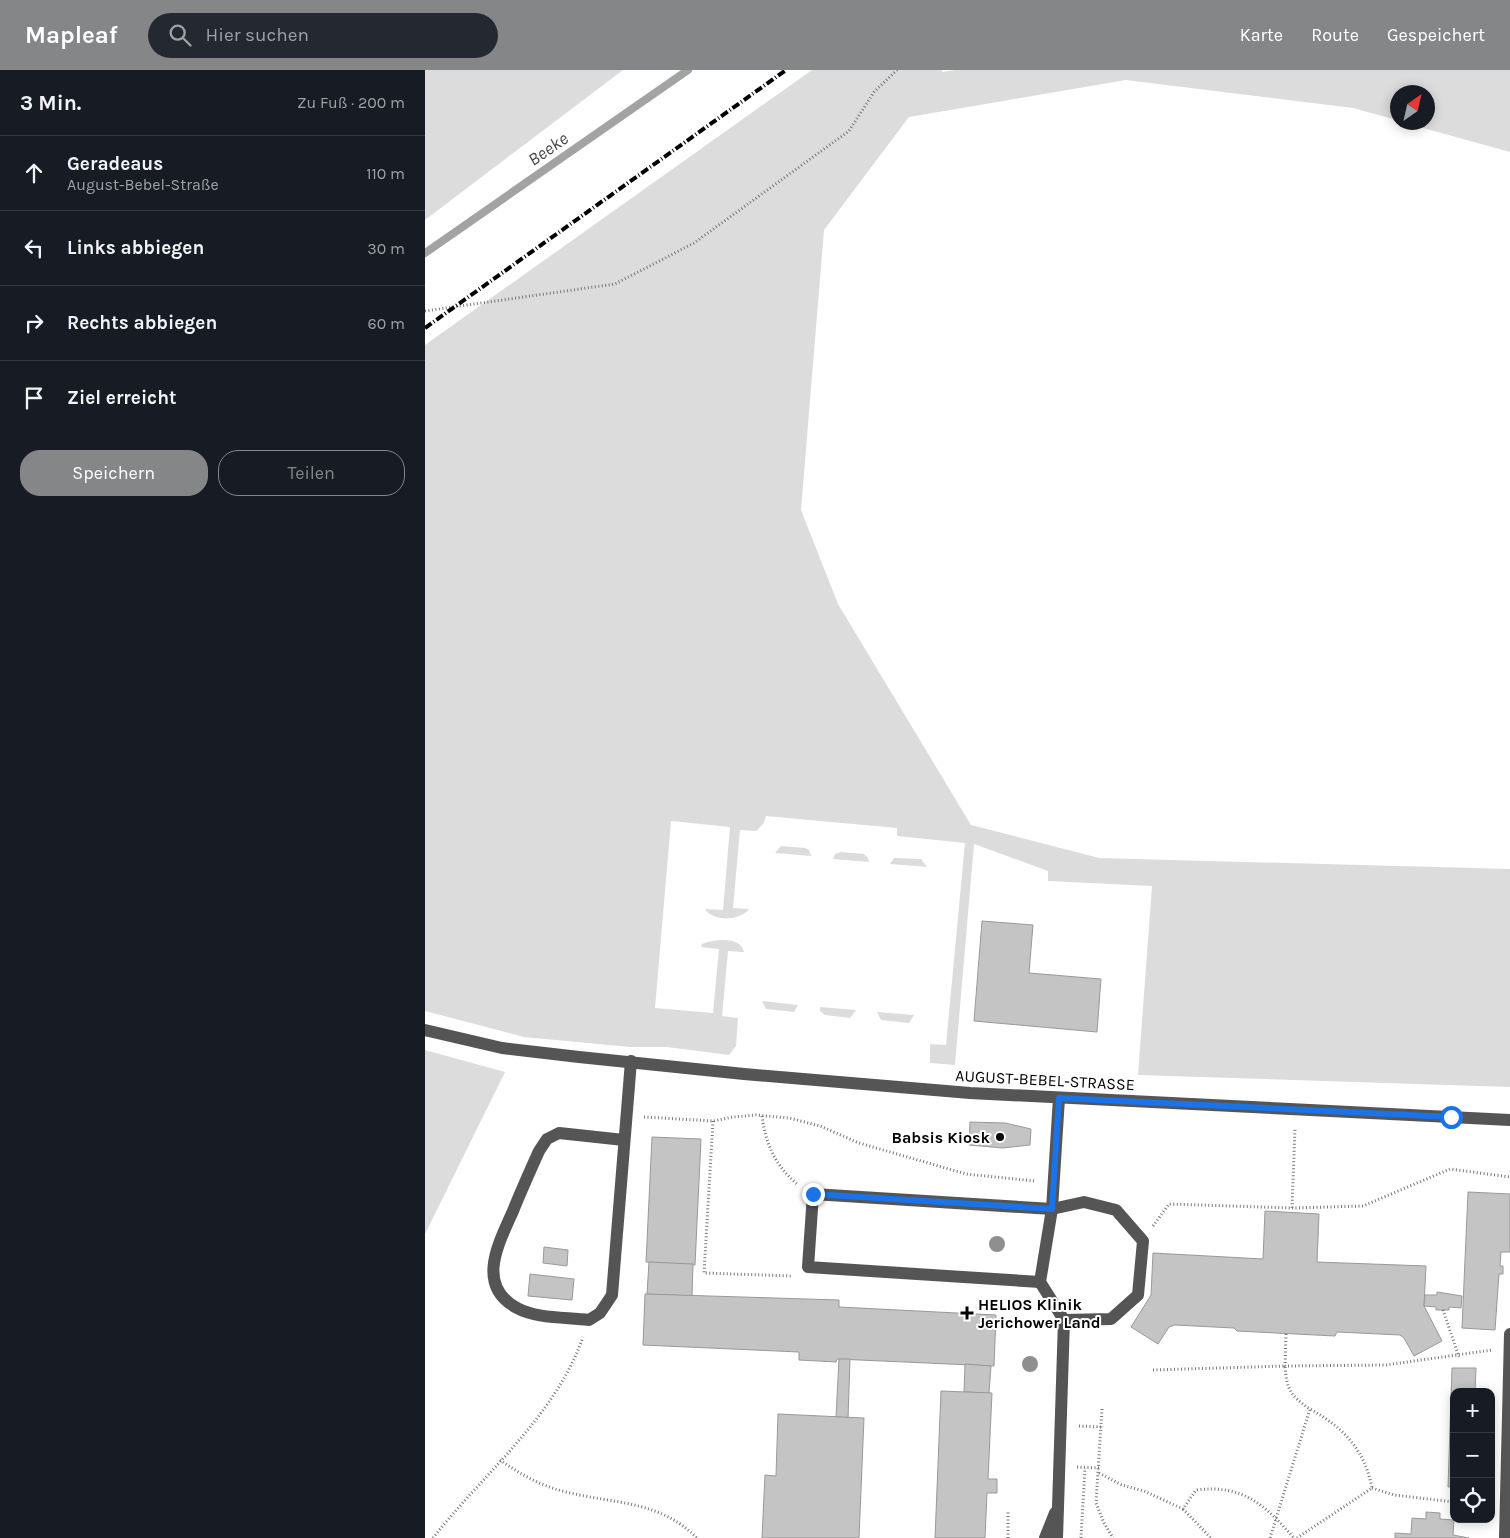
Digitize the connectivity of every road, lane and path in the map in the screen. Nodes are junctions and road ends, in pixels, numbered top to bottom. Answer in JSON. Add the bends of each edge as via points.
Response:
{"nodes":[{"id":1,"x":897,"y":70,"type":"edge"},
{"id":2,"x":425,"y":311,"type":"edge"},
{"id":3,"x":425,"y":1030,"type":"edge"},
{"id":4,"x":631,"y":1061,"type":"junction"},
{"id":5,"x":1059,"y":1098,"type":"junction"},
{"id":6,"x":1295,"y":1110,"type":"junction"},
{"id":7,"x":626,"y":1116,"type":"junction"},
{"id":8,"x":762,"y":1116,"type":"junction"},
{"id":9,"x":1510,"y":1120,"type":"edge"},
{"id":10,"x":713,"y":1122,"type":"junction"},
{"id":11,"x":624,"y":1140,"type":"junction"},
{"id":12,"x":1510,"y":1177,"type":"edge"},
{"id":13,"x":1053,"y":1182,"type":"junction"},
{"id":14,"x":813,"y":1194,"type":"junction"},
{"id":15,"x":1292,"y":1208,"type":"junction"},
{"id":16,"x":1052,"y":1209,"type":"junction"},
{"id":17,"x":1143,"y":1241,"type":"junction"},
{"id":18,"x":808,"y":1267,"type":"junction"},
{"id":19,"x":1040,"y":1282,"type":"junction"},
{"id":20,"x":1443,"y":1310,"type":"dead end"},
{"id":21,"x":589,"y":1320,"type":"junction"},
{"id":22,"x":1064,"y":1320,"type":"junction"},
{"id":23,"x":1286,"y":1334,"type":"dead end"},
{"id":24,"x":1510,"y":1334,"type":"edge"},
{"id":25,"x":1509,"y":1348,"type":"edge"},
{"id":26,"x":1459,"y":1357,"type":"junction"},
{"id":27,"x":1285,"y":1366,"type":"junction"},
{"id":28,"x":1153,"y":1370,"type":"dead end"},
{"id":29,"x":1310,"y":1408,"type":"junction"},
{"id":30,"x":1101,"y":1409,"type":"dead end"},
{"id":31,"x":501,"y":1460,"type":"junction"},
{"id":32,"x":1085,"y":1468,"type":"dead end"},
{"id":33,"x":1099,"y":1473,"type":"junction"},
{"id":34,"x":1372,"y":1488,"type":"junction"},
{"id":35,"x":1450,"y":1502,"type":"edge"},
{"id":36,"x":1059,"y":1504,"type":"junction"},
{"id":37,"x":1183,"y":1509,"type":"junction"},
{"id":38,"x":1009,"y":1510,"type":"dead end"},
{"id":39,"x":1277,"y":1518,"type":"junction"},
{"id":40,"x":433,"y":1538,"type":"edge"},
{"id":41,"x":697,"y":1538,"type":"edge"},
{"id":42,"x":1008,"y":1538,"type":"edge"},
{"id":43,"x":1045,"y":1538,"type":"edge"},
{"id":44,"x":1057,"y":1538,"type":"edge"},
{"id":45,"x":1081,"y":1538,"type":"edge"},
{"id":46,"x":1113,"y":1538,"type":"edge"},
{"id":47,"x":1211,"y":1538,"type":"edge"},
{"id":48,"x":1270,"y":1538,"type":"edge"},
{"id":49,"x":1295,"y":1538,"type":"edge"},
{"id":50,"x":1505,"y":1538,"type":"edge"}],
"edges":[{"from":1,"to":2,"type":"path","via":[[874,92],[849,130],[694,244],[615,284]]},
{"from":3,"to":4,"type":"street","name":"AUGUST-BEBEL-STRASSE","via":[[502,1048]]},
{"from":4,"to":5,"type":"street","name":"AUGUST-BEBEL-STRASSE","via":[[754,1075]]},
{"from":4,"to":7,"type":"street"},
{"from":5,"to":6,"type":"street","name":"AUGUST-BEBEL-STRASSE"},
{"from":5,"to":13,"type":"street"},
{"from":6,"to":9,"type":"street","name":"AUGUST-BEBEL-STRASSE"},
{"from":6,"to":15,"type":"path"},
{"from":7,"to":10,"type":"path"},
{"from":7,"to":11,"type":"street"},
{"from":8,"to":10,"type":"path","via":[[733,1116]]},
{"from":8,"to":13,"type":"path","via":[[789,1118],[820,1126],[859,1143],[966,1174]]},
{"from":8,"to":14,"type":"path","via":[[770,1151],[783,1172]]},
{"from":10,"to":18,"type":"path","via":[[705,1273],[802,1276]]},
{"from":11,"to":21,"type":"street","via":[[611,1295],[607,1304]]},
{"from":11,"to":21,"type":"street","via":[[559,1133],[547,1139],[494,1255],[495,1283],[507,1301],[519,1309],[539,1314]]},
{"from":12,"to":15,"type":"path","via":[[1449,1169],[1363,1206]]},
{"from":13,"to":16,"type":"street"},
{"from":14,"to":16,"type":"street"},
{"from":14,"to":18,"type":"street"},
{"from":15,"to":17,"type":"path","via":[[1169,1204]]},
{"from":16,"to":17,"type":"street","via":[[1084,1202],[1116,1210]]},
{"from":16,"to":19,"type":"street"},
{"from":17,"to":22,"type":"street","via":[[1138,1295],[1111,1319]]},
{"from":18,"to":19,"type":"street"},
{"from":19,"to":22,"type":"street"},
{"from":20,"to":26,"type":"path"},
{"from":21,"to":31,"type":"path","via":[[576,1357],[559,1386]]},
{"from":22,"to":36,"type":"street"},
{"from":23,"to":27,"type":"path"},
{"from":24,"to":25,"type":"street"},
{"from":25,"to":26,"type":"path"},
{"from":25,"to":50,"type":"street"},
{"from":26,"to":27,"type":"path","via":[[1386,1365]]},
{"from":27,"to":28,"type":"path"},
{"from":27,"to":29,"type":"path","via":[[1291,1394]]},
{"from":29,"to":34,"type":"path","via":[[1341,1429],[1356,1444],[1369,1470]]},
{"from":29,"to":39,"type":"path"},
{"from":30,"to":33,"type":"path"},
{"from":31,"to":40,"type":"path"},
{"from":31,"to":41,"type":"path","via":[[528,1478],[558,1490],[650,1508],[676,1521]]},
{"from":32,"to":45,"type":"path"},
{"from":33,"to":37,"type":"path","via":[[1122,1486],[1144,1491]]},
{"from":33,"to":46,"type":"path","via":[[1096,1503]]},
{"from":34,"to":35,"type":"path","via":[[1394,1495]]},
{"from":34,"to":49,"type":"path"},
{"from":36,"to":43,"type":"street"},
{"from":36,"to":44,"type":"street"},
{"from":37,"to":39,"type":"path","via":[[1196,1490],[1215,1487],[1246,1495]]},
{"from":37,"to":47,"type":"path"},
{"from":38,"to":42,"type":"path"},
{"from":39,"to":48,"type":"path"},
{"from":39,"to":49,"type":"path"}]}
